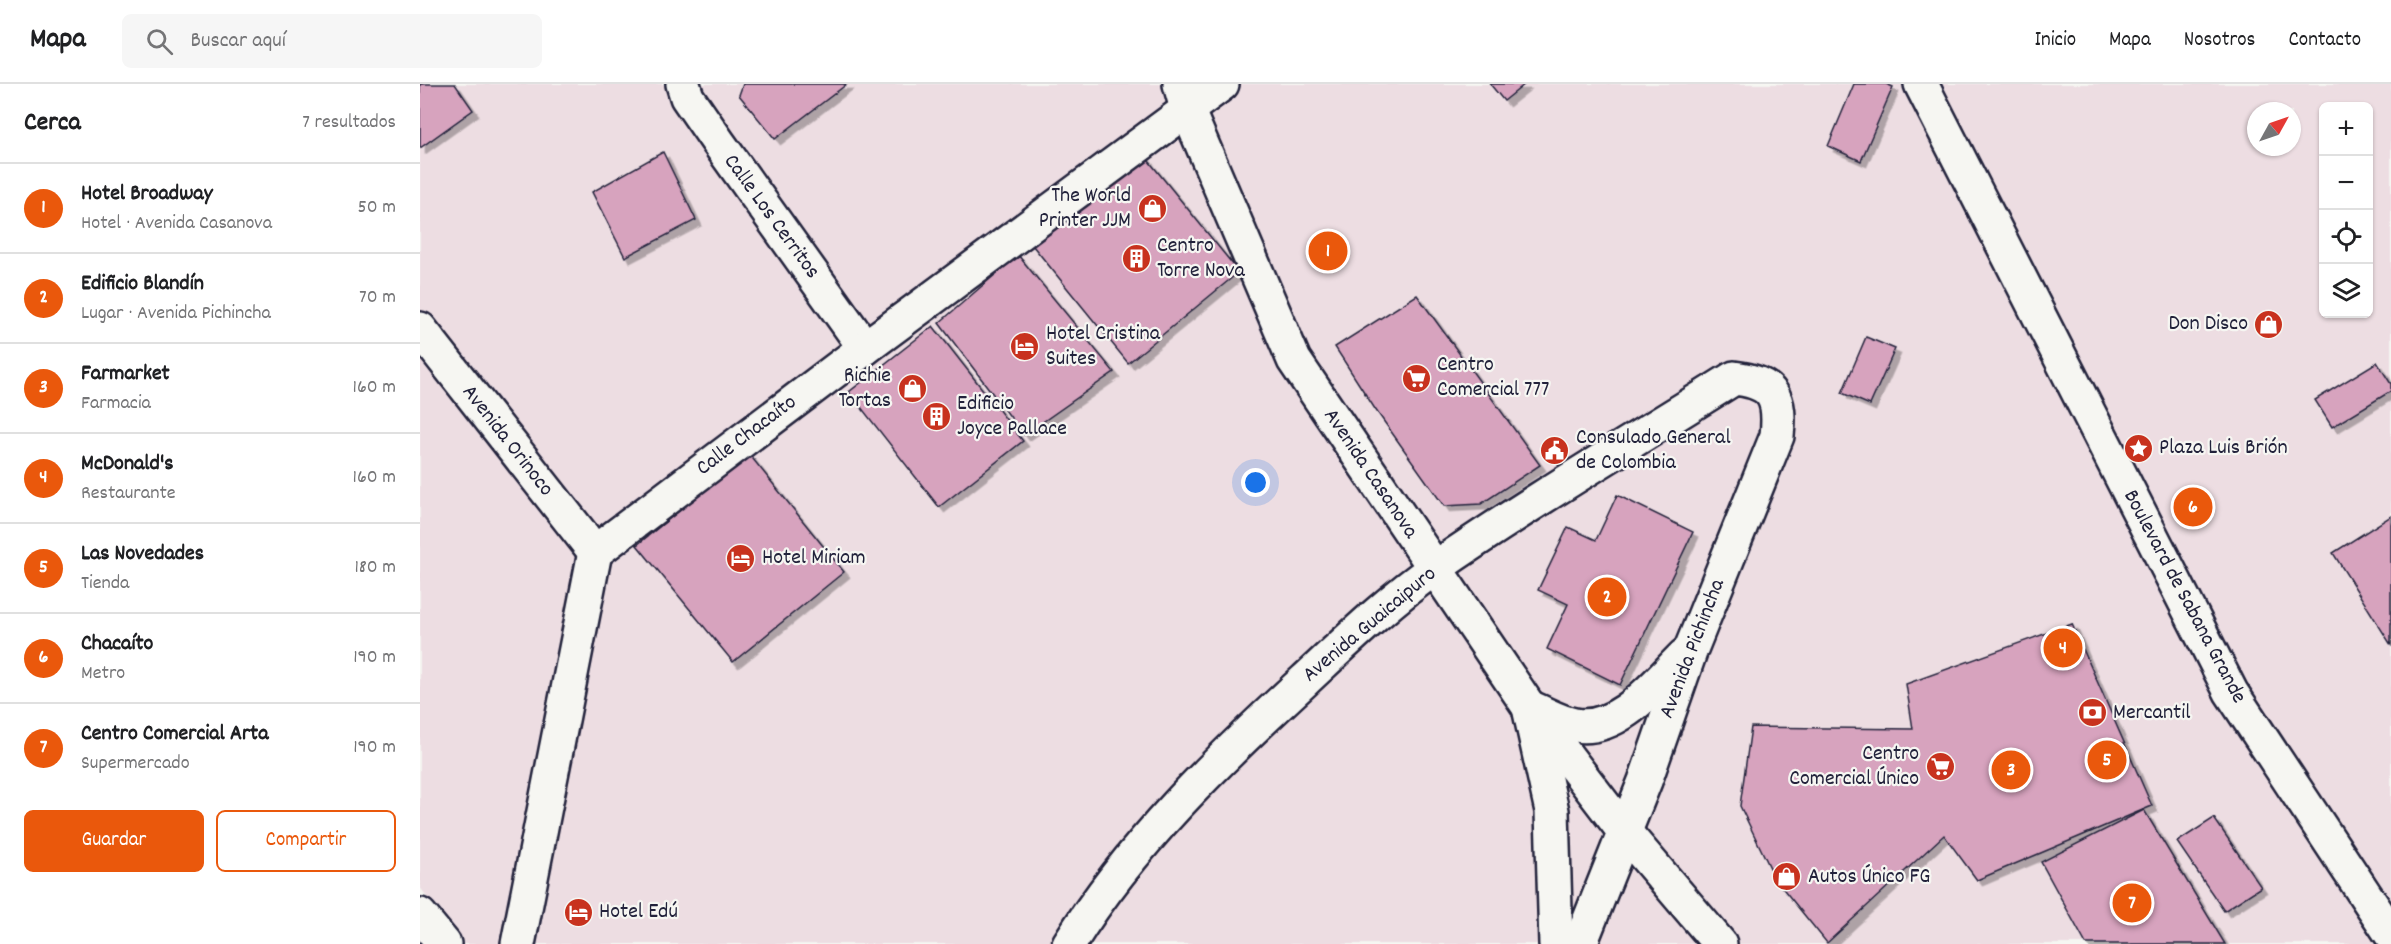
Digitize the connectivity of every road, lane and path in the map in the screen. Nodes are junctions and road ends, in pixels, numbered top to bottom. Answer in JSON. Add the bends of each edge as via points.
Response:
{"nodes":[{"id":1,"x":683,"y":84,"type":"edge"},
{"id":2,"x":1222,"y":84,"type":"edge"},
{"id":3,"x":1921,"y":84,"type":"edge"},
{"id":4,"x":1184,"y":97,"type":"edge"},
{"id":5,"x":420,"y":329,"type":"edge"},
{"id":6,"x":865,"y":348,"type":"junction"},
{"id":7,"x":1734,"y":378,"type":"joint"},
{"id":8,"x":595,"y":552,"type":"junction"},
{"id":9,"x":1434,"y":569,"type":"junction"},
{"id":10,"x":1691,"y":649,"type":"junction"},
{"id":11,"x":1529,"y":707,"type":"junction"},
{"id":12,"x":1623,"y":830,"type":"junction"},
{"id":13,"x":420,"y":915,"type":"edge"},
{"id":14,"x":2391,"y":934,"type":"edge"},
{"id":15,"x":444,"y":944,"type":"edge"},
{"id":16,"x":519,"y":944,"type":"edge"},
{"id":17,"x":1069,"y":944,"type":"edge"},
{"id":18,"x":1556,"y":944,"type":"edge"},
{"id":19,"x":1580,"y":944,"type":"edge"},
{"id":20,"x":1720,"y":944,"type":"edge"}],
"edges":[{"from":1,"to":6,"type":"street","name":"Calle Los Cerritos","via":[[687,97],[718,142]]},
{"from":2,"to":4,"type":"street","name":"Calle Chacaíto"},
{"from":3,"to":14,"type":"street","name":"Boulevard de Sabana Grande","via":[[2231,692]]},
{"from":4,"to":6,"type":"street","name":"Calle Chacaíto"},
{"from":4,"to":9,"type":"street","name":"Avenida Casanova","via":[[1294,360]]},
{"from":5,"to":8,"type":"street","name":"Avenida Orinoco"},
{"from":6,"to":8,"type":"street","name":"Calle Chacaíto"},
{"from":7,"to":9,"type":"street","name":"Avenida Guaicaipuro"},
{"from":7,"to":10,"type":"street","name":"Avenida Pichincha","via":[[1754,380],[1771,391],[1780,413],[1777,436]]},
{"from":8,"to":16,"type":"street"},
{"from":9,"to":11,"type":"street","name":"Avenida Casanova"},
{"from":9,"to":17,"type":"street","name":"Avenida Guaicaipuro","via":[[1359,630],[1252,728],[1136,849]]},
{"from":10,"to":11,"type":"street","via":[[1633,705],[1604,722],[1575,726]]},
{"from":10,"to":12,"type":"street","name":"Avenida Pichincha","via":[[1645,781]]},
{"from":11,"to":12,"type":"street","name":"Avenida Casanova"},
{"from":11,"to":18,"type":"street","via":[[1552,811]]},
{"from":12,"to":19,"type":"street","name":"Avenida Pichincha"},
{"from":12,"to":20,"type":"street","name":"Avenida Casanova"},
{"from":13,"to":15,"type":"street"}]}
